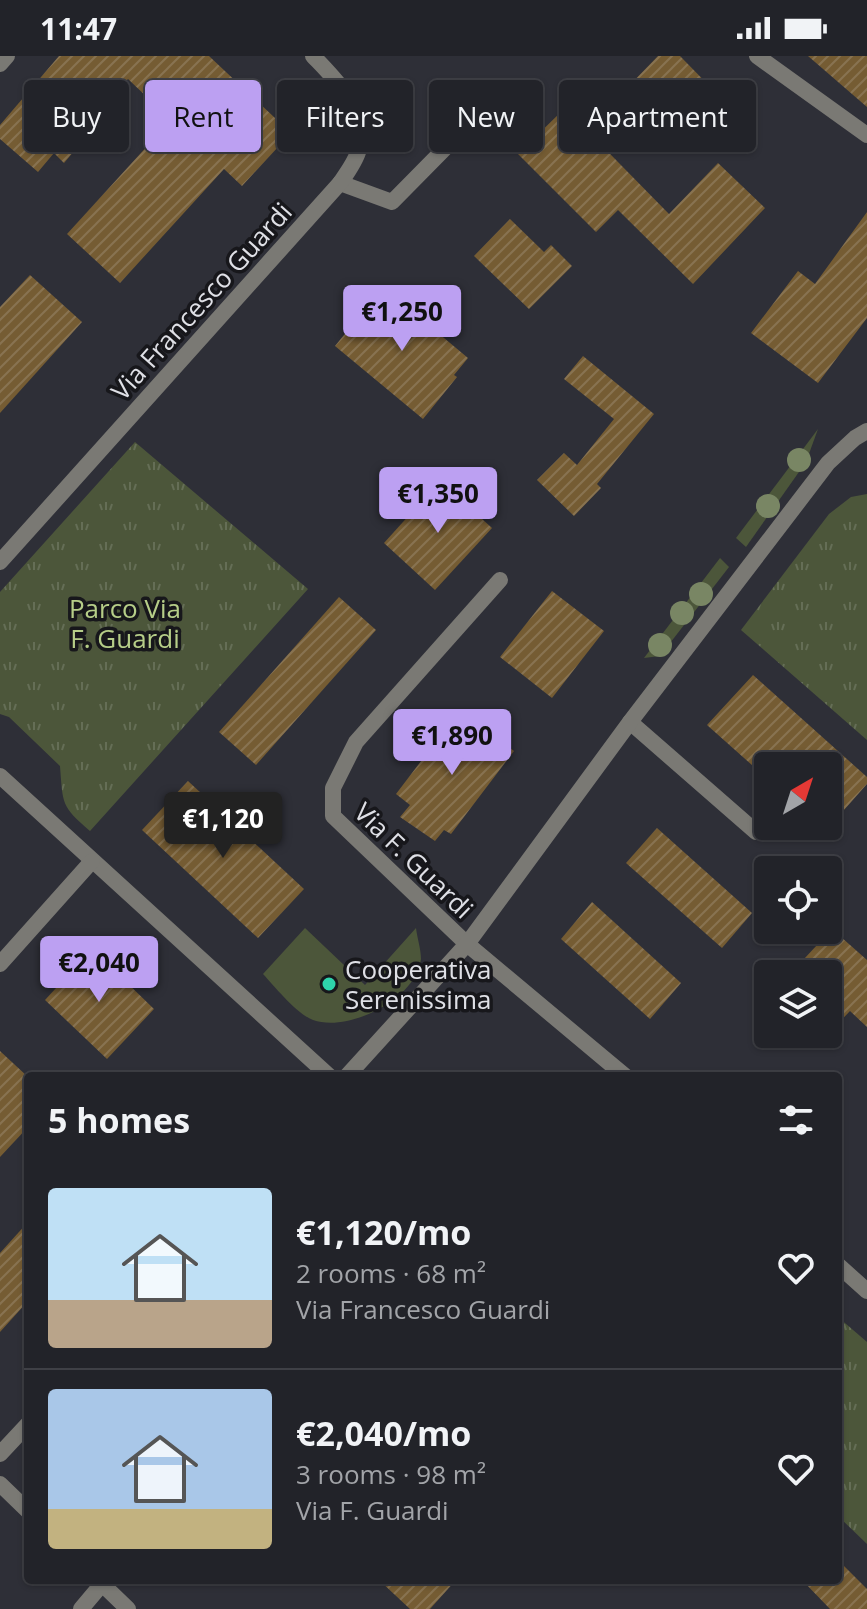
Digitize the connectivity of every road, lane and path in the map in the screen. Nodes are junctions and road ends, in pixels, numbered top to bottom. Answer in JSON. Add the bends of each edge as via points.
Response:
{"nodes":[{"id":1,"x":7,"y":56,"type":"edge"},
{"id":2,"x":313,"y":56,"type":"edge"},
{"id":3,"x":757,"y":56,"type":"edge"},
{"id":4,"x":0,"y":64,"type":"edge"},
{"id":5,"x":867,"y":135,"type":"edge"},
{"id":6,"x":441,"y":152,"type":"edge"},
{"id":7,"x":340,"y":183,"type":"junction"},
{"id":8,"x":867,"y":431,"type":"edge"},
{"id":9,"x":0,"y":562,"type":"edge"},
{"id":10,"x":500,"y":580,"type":"dead end"},
{"id":11,"x":630,"y":722,"type":"junction"},
{"id":12,"x":0,"y":776,"type":"edge"},
{"id":13,"x":754,"y":830,"type":"edge"},
{"id":14,"x":92,"y":861,"type":"junction"},
{"id":15,"x":467,"y":944,"type":"junction"},
{"id":16,"x":0,"y":964,"type":"edge"},
{"id":17,"x":325,"y":1072,"type":"edge"},
{"id":18,"x":351,"y":1072,"type":"edge"},
{"id":19,"x":620,"y":1072,"type":"edge"},
{"id":20,"x":842,"y":1269,"type":"edge"},
{"id":21,"x":867,"y":1291,"type":"edge"},
{"id":22,"x":24,"y":1428,"type":"edge"},
{"id":23,"x":0,"y":1454,"type":"edge"},
{"id":24,"x":0,"y":1484,"type":"edge"},
{"id":25,"x":24,"y":1507,"type":"edge"},
{"id":26,"x":99,"y":1584,"type":"edge"},
{"id":27,"x":102,"y":1584,"type":"edge"},
{"id":28,"x":81,"y":1609,"type":"edge"},
{"id":29,"x":128,"y":1609,"type":"edge"}],
"edges":[{"from":1,"to":4,"type":"street"},
{"from":2,"to":7,"type":"street","name":"Via Francesco Guardi","via":[[358,114],[359,149]]},
{"from":3,"to":5,"type":"street"},
{"from":6,"to":7,"type":"street","via":[[392,202]]},
{"from":7,"to":9,"type":"street","name":"Via Francesco Guardi"},
{"from":8,"to":11,"type":"street","name":"Via F. Guardi","via":[[828,463]]},
{"from":10,"to":15,"type":"street","name":"Via F. Guardi","via":[[356,742],[333,788],[333,816]]},
{"from":11,"to":13,"type":"street"},
{"from":11,"to":15,"type":"street","name":"Via F. Guardi"},
{"from":12,"to":14,"type":"street"},
{"from":14,"to":16,"type":"street"},
{"from":14,"to":17,"type":"street"},
{"from":15,"to":18,"type":"street","name":"Via F. Guardi"},
{"from":15,"to":19,"type":"street"},
{"from":20,"to":21,"type":"street"},
{"from":22,"to":23,"type":"street"},
{"from":24,"to":25,"type":"street"},
{"from":26,"to":28,"type":"street"},
{"from":27,"to":29,"type":"street"}]}
